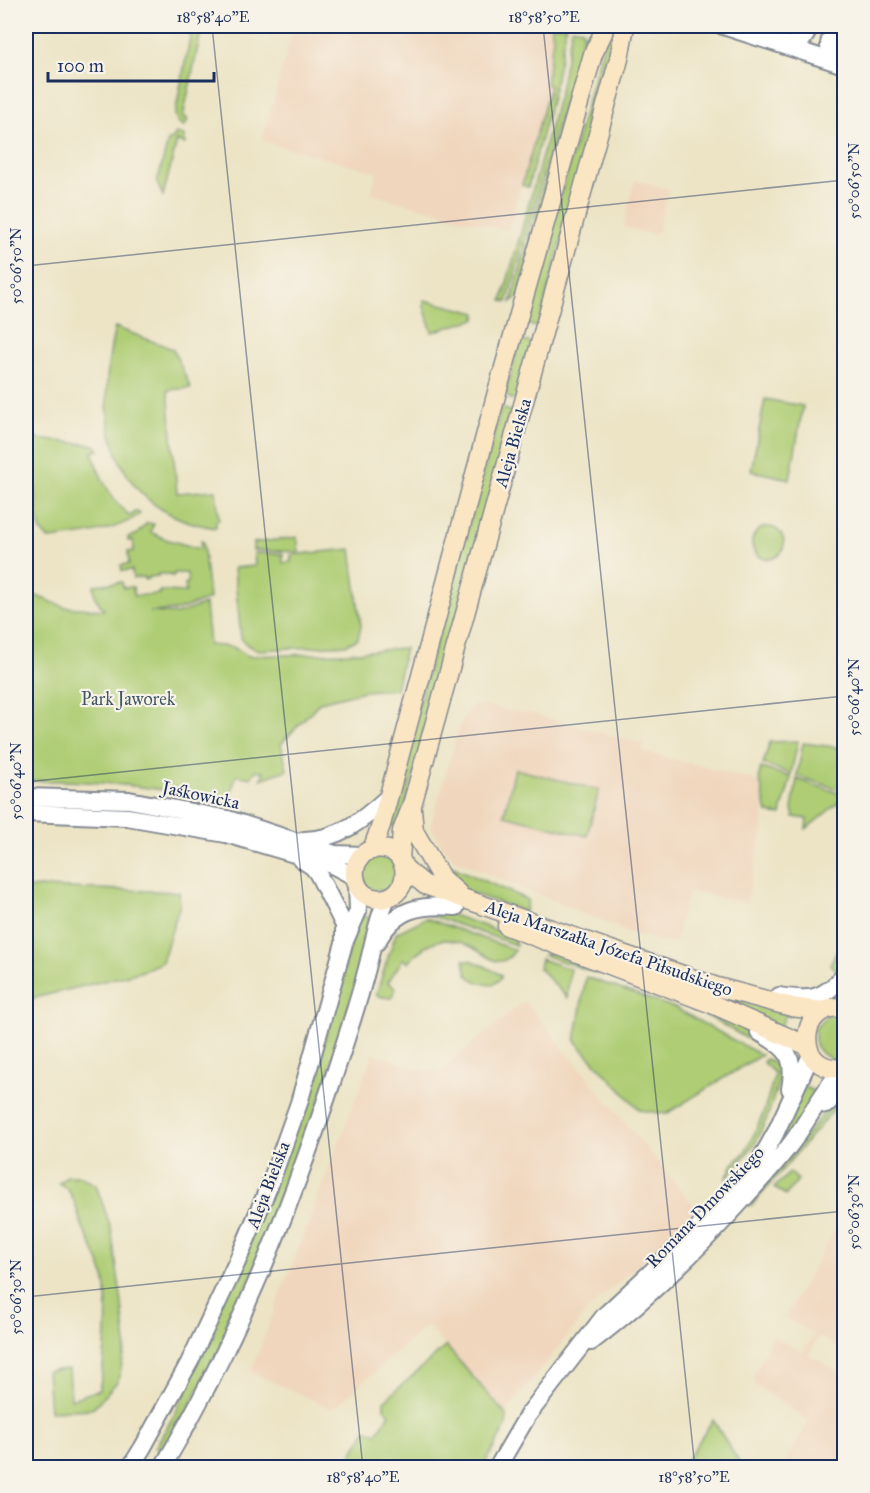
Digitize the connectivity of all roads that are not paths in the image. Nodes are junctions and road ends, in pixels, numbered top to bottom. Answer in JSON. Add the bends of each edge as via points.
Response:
{"nodes":[{"id":1,"x":598,"y":26,"type":"edge"},
{"id":2,"x":604,"y":26,"type":"edge"},
{"id":3,"x":625,"y":26,"type":"edge"},
{"id":4,"x":635,"y":26,"type":"edge"},
{"id":5,"x":723,"y":26,"type":"edge"},
{"id":6,"x":808,"y":26,"type":"edge"},
{"id":7,"x":844,"y":27,"type":"edge"},
{"id":8,"x":779,"y":43,"type":"junction"},
{"id":9,"x":594,"y":54,"type":"junction"},
{"id":10,"x":619,"y":59,"type":"junction"},
{"id":11,"x":840,"y":64,"type":"edge"},
{"id":12,"x":497,"y":392,"type":"junction"},
{"id":13,"x":525,"y":399,"type":"junction"},
{"id":14,"x":26,"y":797,"type":"edge"},
{"id":15,"x":387,"y":798,"type":"junction"},
{"id":16,"x":412,"y":805,"type":"junction"},
{"id":17,"x":26,"y":813,"type":"edge"},
{"id":18,"x":294,"y":847,"type":"junction"},
{"id":19,"x":367,"y":852,"type":"junction"},
{"id":20,"x":402,"y":863,"type":"junction"},
{"id":21,"x":356,"y":880,"type":"junction"},
{"id":22,"x":392,"y":895,"type":"junction"},
{"id":23,"x":460,"y":903,"type":"junction"},
{"id":24,"x":344,"y":943,"type":"junction"},
{"id":25,"x":372,"y":951,"type":"junction"},
{"id":26,"x":844,"y":976,"type":"edge"},
{"id":27,"x":714,"y":995,"type":"junction"},
{"id":28,"x":836,"y":1006,"type":"edge"},
{"id":29,"x":809,"y":1050,"type":"junction"},
{"id":30,"x":844,"y":1074,"type":"edge"},
{"id":31,"x":786,"y":1108,"type":"junction"},
{"id":32,"x":611,"y":1318,"type":"junction"},
{"id":33,"x":130,"y":1467,"type":"edge"},
{"id":34,"x":162,"y":1467,"type":"edge"},
{"id":35,"x":497,"y":1467,"type":"edge"}],
"edges":[{"from":1,"to":9,"type":"street"},
{"from":2,"to":9,"type":"main road","name":"Aleja Bielska"},
{"from":3,"to":10,"type":"main road","name":"Aleja Bielska"},
{"from":4,"to":10,"type":"street"},
{"from":5,"to":8,"type":"street"},
{"from":6,"to":8,"type":"street","via":[[800,42]]},
{"from":7,"to":11,"type":"street","via":[[829,40],[830,54]]},
{"from":8,"to":11,"type":"street"},
{"from":9,"to":12,"type":"main road","name":"Aleja Bielska"},
{"from":10,"to":13,"type":"main road","name":"Aleja Bielska"},
{"from":12,"to":13,"type":"main road","via":[[502,402],[512,406]]},
{"from":12,"to":15,"type":"main road","name":"Aleja Bielska"},
{"from":13,"to":16,"type":"main road","name":"Aleja Bielska"},
{"from":14,"to":18,"type":"street","name":"Jaśkowicka","via":[[129,800],[228,819]]},
{"from":15,"to":18,"type":"street","via":[[367,816],[331,838]]},
{"from":15,"to":19,"type":"main road","name":"Aleja Bielska","via":[[381,825]]},
{"from":16,"to":20,"type":"main road","name":"Aleja Bielska","via":[[402,831]]},
{"from":16,"to":23,"type":"main road","via":[[414,831]]},
{"from":17,"to":18,"type":"street","name":"Jaśkowicka","via":[[127,817]]},
{"from":18,"to":19,"type":"street","name":"Jaśkowicka","via":[[335,854]]},
{"from":18,"to":21,"type":"street","name":"Jaśkowicka"},
{"from":18,"to":24,"type":"street","via":[[318,874],[344,925]]},
{"from":19,"to":20,"type":"main road","via":[[388,850]]},
{"from":19,"to":21,"type":"main road","via":[[355,868]]},
{"from":20,"to":22,"type":"main road","via":[[404,880]]},
{"from":20,"to":23,"type":"main road","name":"Aleja Marszałka Józefa Piłsudskiego","via":[[425,885]]},
{"from":21,"to":22,"type":"main road","via":[[366,895],[373,898]]},
{"from":21,"to":24,"type":"street","name":"Aleja Bielska","via":[[358,911]]},
{"from":22,"to":23,"type":"main road","name":"Aleja Marszałka Józefa Piłsudskiego","via":[[420,895]]},
{"from":22,"to":25,"type":"street","name":"Aleja Bielska","via":[[378,916]]},
{"from":23,"to":25,"type":"street","via":[[420,907],[400,915],[385,927]]},
{"from":23,"to":27,"type":"main road","name":"Aleja Marszałka Józefa Piłsudskiego"},
{"from":24,"to":33,"type":"street","name":"Aleja Bielska","via":[[299,1103],[270,1184],[189,1363]]},
{"from":25,"to":34,"type":"street","name":"Aleja Bielska","via":[[303,1170],[264,1266],[212,1379]]},
{"from":26,"to":27,"type":"street","via":[[832,989],[809,999]]},
{"from":27,"to":28,"type":"main road","name":"Aleja Marszałka Józefa Piłsudskiego","via":[[792,1007]]},
{"from":27,"to":29,"type":"main road","name":"Aleja Marszałka Józefa Piłsudskiego"},
{"from":27,"to":31,"type":"street","via":[[785,1049],[793,1071]]},
{"from":28,"to":29,"type":"main road","via":[[814,1017],[807,1036]]},
{"from":29,"to":30,"type":"main road","name":"Aleja Marszałka Józefa Piłsudskiego","via":[[825,1066]]},
{"from":29,"to":31,"type":"street","name":"Romana Dmowskiego"},
{"from":30,"to":32,"type":"street","name":"Romana Dmowskiego","via":[[823,1092],[793,1141],[701,1245]]},
{"from":31,"to":32,"type":"street","name":"Romana Dmowskiego","via":[[758,1164]]},
{"from":32,"to":35,"type":"street","name":"Romana Dmowskiego","via":[[576,1353],[528,1415]]}]}
